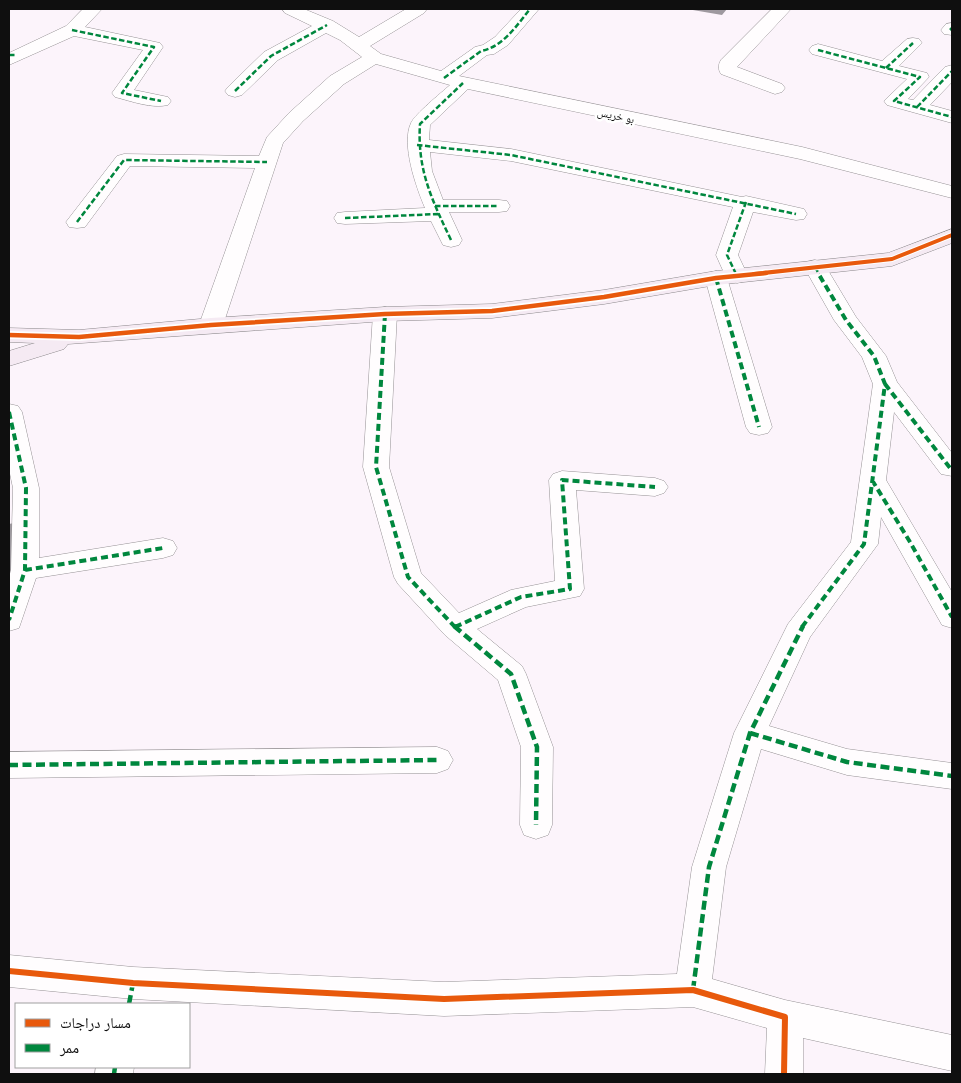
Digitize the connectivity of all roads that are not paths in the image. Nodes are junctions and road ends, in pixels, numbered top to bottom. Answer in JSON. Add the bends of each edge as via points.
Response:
{"nodes":[{"id":1,"x":93,"y":9,"type":"edge"},
{"id":2,"x":291,"y":9,"type":"edge"},
{"id":3,"x":418,"y":9,"type":"edge"},
{"id":4,"x":530,"y":9,"type":"edge"},
{"id":5,"x":782,"y":9,"type":"edge"},
{"id":6,"x":327,"y":25,"type":"junction"},
{"id":7,"x":72,"y":30,"type":"junction"},
{"id":8,"x":913,"y":43,"type":"dead end"},
{"id":9,"x":818,"y":50,"type":"dead end"},
{"id":10,"x":367,"y":52,"type":"junction"},
{"id":11,"x":12,"y":57,"type":"edge"},
{"id":12,"x":886,"y":68,"type":"junction"},
{"id":13,"x":952,"y":71,"type":"edge"},
{"id":14,"x":454,"y":81,"type":"junction"},
{"id":15,"x":775,"y":88,"type":"dead end"},
{"id":16,"x":235,"y":91,"type":"dead end"},
{"id":17,"x":161,"y":101,"type":"dead end"},
{"id":18,"x":917,"y":107,"type":"junction"},
{"id":19,"x":952,"y":118,"type":"edge"},
{"id":20,"x":417,"y":145,"type":"junction"},
{"id":21,"x":267,"y":162,"type":"junction"},
{"id":22,"x":952,"y":192,"type":"edge"},
{"id":23,"x":746,"y":202,"type":"junction"},
{"id":24,"x":499,"y":206,"type":"dead end"},
{"id":25,"x":437,"y":210,"type":"junction"},
{"id":26,"x":796,"y":214,"type":"dead end"},
{"id":27,"x":345,"y":218,"type":"dead end"},
{"id":28,"x":77,"y":222,"type":"dead end"},
{"id":29,"x":952,"y":235,"type":"edge"},
{"id":30,"x":451,"y":240,"type":"dead end"},
{"id":31,"x":815,"y":267,"type":"junction"},
{"id":32,"x":726,"y":277,"type":"junction"},
{"id":33,"x":385,"y":314,"type":"junction"},
{"id":34,"x":211,"y":325,"type":"junction"},
{"id":35,"x":9,"y":335,"type":"edge"},
{"id":36,"x":80,"y":337,"type":"junction"},
{"id":37,"x":9,"y":359,"type":"edge"},
{"id":38,"x":885,"y":384,"type":"junction"},
{"id":39,"x":9,"y":412,"type":"edge"},
{"id":40,"x":759,"y":427,"type":"dead end"},
{"id":41,"x":952,"y":467,"type":"edge"},
{"id":42,"x":872,"y":480,"type":"junction"},
{"id":43,"x":655,"y":487,"type":"dead end"},
{"id":44,"x":163,"y":548,"type":"dead end"},
{"id":45,"x":25,"y":570,"type":"junction"},
{"id":46,"x":952,"y":617,"type":"edge"},
{"id":47,"x":9,"y":620,"type":"edge"},
{"id":48,"x":455,"y":628,"type":"junction"},
{"id":49,"x":750,"y":733,"type":"junction"},
{"id":50,"x":437,"y":760,"type":"dead end"},
{"id":51,"x":9,"y":765,"type":"edge"},
{"id":52,"x":952,"y":776,"type":"edge"},
{"id":53,"x":536,"y":825,"type":"dead end"},
{"id":54,"x":9,"y":971,"type":"edge"},
{"id":55,"x":693,"y":990,"type":"junction"},
{"id":56,"x":131,"y":994,"type":"edge"},
{"id":57,"x":785,"y":1017,"type":"junction"},
{"id":58,"x":952,"y":1052,"type":"edge"},
{"id":59,"x":784,"y":1074,"type":"edge"}],
"edges":[{"from":1,"to":7,"type":"street"},
{"from":2,"to":6,"type":"street","name":"بو خريس"},
{"from":3,"to":10,"type":"street"},
{"from":4,"to":14,"type":"street","via":[[511,32],[489,51],[481,51]]},
{"from":5,"to":15,"type":"street","via":[[728,64],[728,70]]},
{"from":6,"to":10,"type":"street","name":"بو خريس"},
{"from":6,"to":16,"type":"street","via":[[271,56]]},
{"from":7,"to":11,"type":"street"},
{"from":7,"to":17,"type":"street","via":[[154,47],[122,93]]},
{"from":8,"to":12,"type":"street"},
{"from":9,"to":12,"type":"street"},
{"from":10,"to":14,"type":"street","name":"بو خريس"},
{"from":10,"to":21,"type":"street","via":[[296,116],[274,141]]},
{"from":12,"to":18,"type":"street","via":[[920,77],[894,100]]},
{"from":13,"to":18,"type":"street"},
{"from":14,"to":20,"type":"street","via":[[420,124]]},
{"from":14,"to":22,"type":"street","name":"بو خريس","via":[[802,153]]},
{"from":18,"to":19,"type":"street"},
{"from":20,"to":23,"type":"street","via":[[511,155]]},
{"from":20,"to":25,"type":"street","via":[[422,176]]},
{"from":21,"to":28,"type":"street","via":[[124,160]]},
{"from":21,"to":34,"type":"street"},
{"from":23,"to":26,"type":"street"},
{"from":23,"to":32,"type":"street","via":[[727,255]]},
{"from":24,"to":25,"type":"street"},
{"from":25,"to":27,"type":"street"},
{"from":25,"to":30,"type":"street"},
{"from":29,"to":31,"type":"street","via":[[892,259]]},
{"from":31,"to":32,"type":"street"},
{"from":31,"to":38,"type":"street","via":[[846,320],[874,356]]},
{"from":32,"to":33,"type":"street","via":[[492,311]]},
{"from":32,"to":40,"type":"street"},
{"from":33,"to":34,"type":"street"},
{"from":33,"to":48,"type":"street","via":[[376,468],[408,577]]},
{"from":34,"to":36,"type":"street"},
{"from":35,"to":36,"type":"street"},
{"from":36,"to":37,"type":"street"},
{"from":38,"to":41,"type":"street"},
{"from":38,"to":42,"type":"street"},
{"from":39,"to":45,"type":"street","via":[[26,488]]},
{"from":42,"to":46,"type":"street"},
{"from":42,"to":49,"type":"street","via":[[864,544],[798,632]]},
{"from":43,"to":48,"type":"street","via":[[562,480],[570,589],[522,597]]},
{"from":44,"to":45,"type":"street"},
{"from":45,"to":47,"type":"street"},
{"from":48,"to":53,"type":"street","via":[[511,674],[537,747]]},
{"from":49,"to":52,"type":"street","via":[[847,762]]},
{"from":49,"to":55,"type":"street","via":[[709,867]]},
{"from":50,"to":51,"type":"street"},
{"from":54,"to":56,"type":"street"},
{"from":55,"to":56,"type":"street","via":[[444,1000]]},
{"from":55,"to":57,"type":"street"},
{"from":57,"to":58,"type":"street"},
{"from":57,"to":59,"type":"street"}]}
